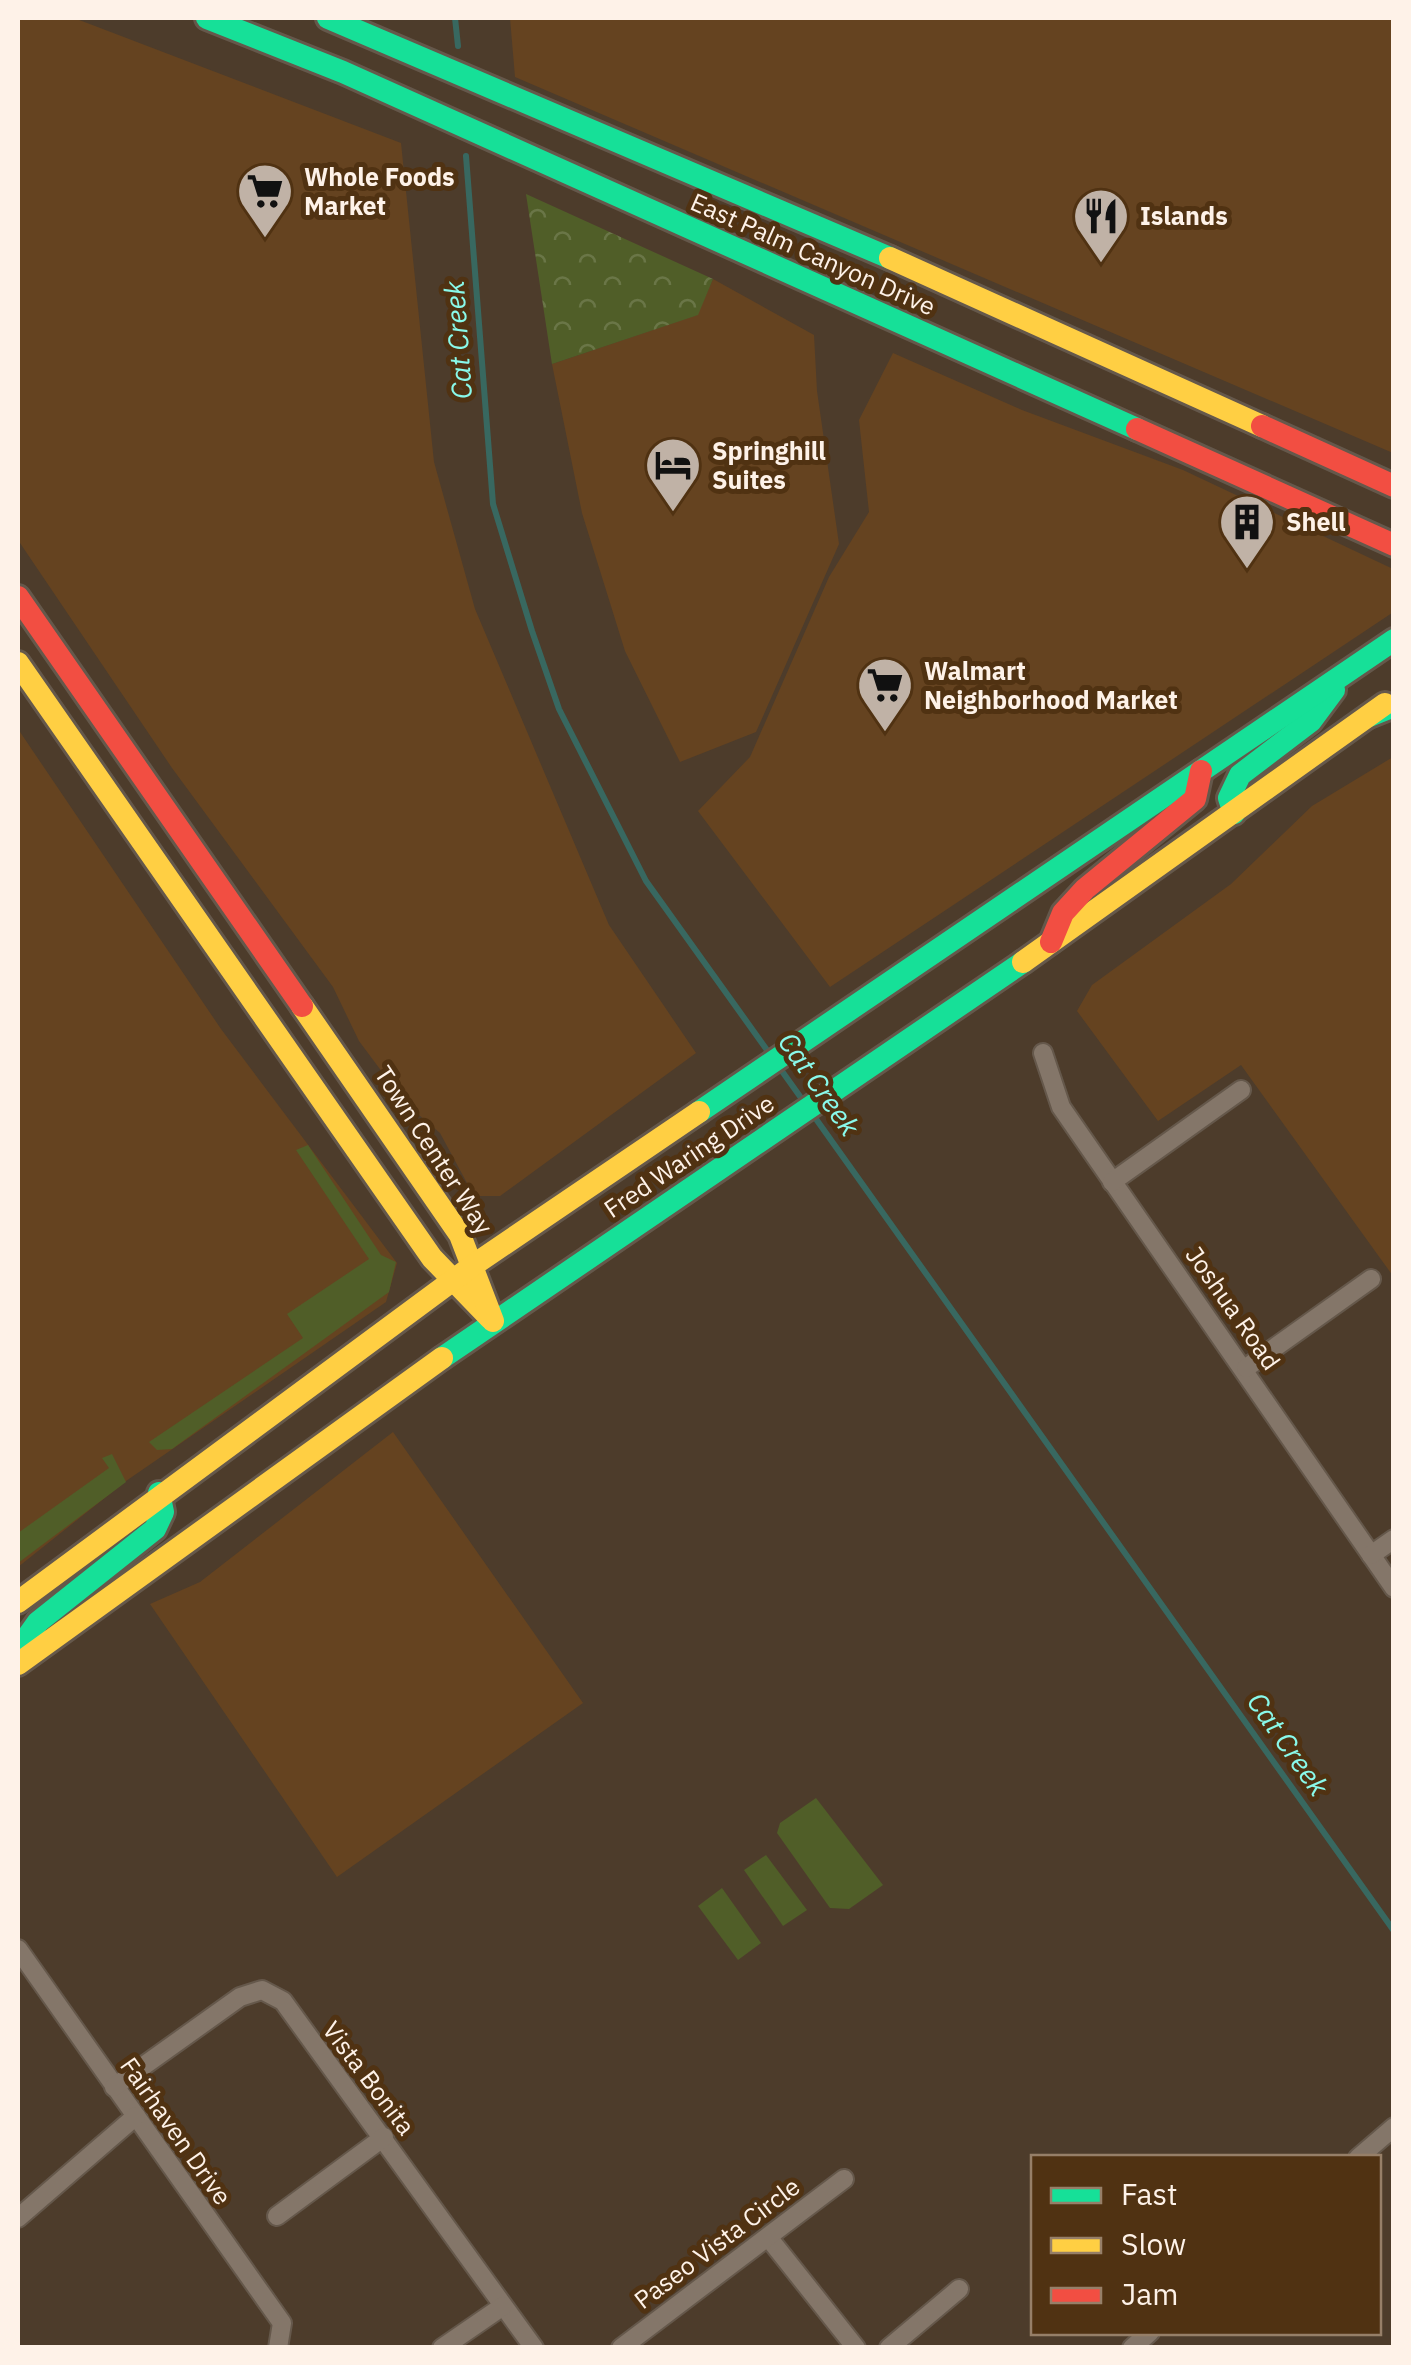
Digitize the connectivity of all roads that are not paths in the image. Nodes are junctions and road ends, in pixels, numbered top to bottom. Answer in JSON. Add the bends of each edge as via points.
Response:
{"nodes":[{"id":1,"x":207,"y":18,"type":"edge"},
{"id":2,"x":327,"y":18,"type":"edge"},
{"id":3,"x":1394,"y":486,"type":"edge"},
{"id":4,"x":1394,"y":545,"type":"edge"},
{"id":5,"x":18,"y":597,"type":"edge"},
{"id":6,"x":1394,"y":640,"type":"edge"},
{"id":7,"x":18,"y":663,"type":"edge"},
{"id":8,"x":1343,"y":675,"type":"junction"},
{"id":9,"x":1394,"y":698,"type":"edge"},
{"id":10,"x":1394,"y":706,"type":"edge"},
{"id":11,"x":1369,"y":716,"type":"junction"},
{"id":12,"x":1201,"y":771,"type":"junction"},
{"id":13,"x":1234,"y":813,"type":"junction"},
{"id":14,"x":1051,"y":942,"type":"junction"},
{"id":15,"x":1042,"y":1053,"type":"dead end"},
{"id":16,"x":1241,"y":1090,"type":"dead end"},
{"id":17,"x":1112,"y":1182,"type":"junction"},
{"id":18,"x":475,"y":1264,"type":"junction"},
{"id":19,"x":1371,"y":1279,"type":"dead end"},
{"id":20,"x":450,"y":1281,"type":"junction"},
{"id":21,"x":494,"y":1321,"type":"junction"},
{"id":22,"x":1246,"y":1368,"type":"junction"},
{"id":23,"x":159,"y":1493,"type":"junction"},
{"id":24,"x":1394,"y":1539,"type":"edge"},
{"id":25,"x":1371,"y":1555,"type":"junction"},
{"id":26,"x":1394,"y":1588,"type":"edge"},
{"id":27,"x":18,"y":1602,"type":"edge"},
{"id":28,"x":18,"y":1650,"type":"edge"},
{"id":29,"x":18,"y":1664,"type":"edge"},
{"id":30,"x":18,"y":1949,"type":"edge"},
{"id":31,"x":114,"y":2087,"type":"junction"},
{"id":32,"x":136,"y":2116,"type":"junction"},
{"id":33,"x":1394,"y":2127,"type":"edge"},
{"id":34,"x":384,"y":2137,"type":"junction"},
{"id":35,"x":1361,"y":2155,"type":"edge"},
{"id":36,"x":844,"y":2179,"type":"dead end"},
{"id":37,"x":278,"y":2216,"type":"dead end"},
{"id":38,"x":18,"y":2218,"type":"edge"},
{"id":39,"x":768,"y":2237,"type":"junction"},
{"id":40,"x":960,"y":2288,"type":"dead end"},
{"id":41,"x":503,"y":2306,"type":"junction"},
{"id":42,"x":279,"y":2346,"type":"edge"},
{"id":43,"x":442,"y":2348,"type":"edge"},
{"id":44,"x":534,"y":2348,"type":"edge"},
{"id":45,"x":621,"y":2348,"type":"edge"},
{"id":46,"x":856,"y":2348,"type":"edge"},
{"id":47,"x":889,"y":2348,"type":"edge"}],
"edges":[{"from":1,"to":4,"type":"main road","name":"East Palm Canyon Drive","via":[[344,72]]},
{"from":2,"to":3,"type":"main road","name":"East Palm Canyon Drive","via":[[943,281]]},
{"from":5,"to":18,"type":"main road","name":"Town Center Way"},
{"from":6,"to":8,"type":"main road","name":"Fred Waring Drive"},
{"from":7,"to":20,"type":"main road"},
{"from":8,"to":12,"type":"main road","name":"Fred Waring Drive"},
{"from":8,"to":13,"type":"main road","via":[[1312,721],[1240,775],[1229,798]]},
{"from":9,"to":11,"type":"main road","name":"Fred Waring Drive"},
{"from":10,"to":11,"type":"main road"},
{"from":11,"to":13,"type":"main road","name":"Fred Waring Drive"},
{"from":12,"to":14,"type":"main road","via":[[1195,799],[1085,889],[1063,913]]},
{"from":12,"to":18,"type":"main road","name":"Fred Waring Drive"},
{"from":13,"to":14,"type":"main road","name":"Fred Waring Drive"},
{"from":14,"to":21,"type":"main road","name":"Fred Waring Drive"},
{"from":15,"to":17,"type":"street","name":"Joshua Road","via":[[1061,1107]]},
{"from":16,"to":17,"type":"street"},
{"from":17,"to":22,"type":"street","name":"Joshua Road"},
{"from":18,"to":20,"type":"main road","name":"Fred Waring Drive"},
{"from":18,"to":21,"type":"main road","name":"Town Center Way"},
{"from":19,"to":22,"type":"street"},
{"from":20,"to":21,"type":"main road"},
{"from":20,"to":23,"type":"main road","name":"Fred Waring Drive"},
{"from":21,"to":29,"type":"main road","name":"Fred Waring Drive"},
{"from":22,"to":25,"type":"street","name":"Joshua Road"},
{"from":23,"to":27,"type":"main road","name":"Fred Waring Drive"},
{"from":23,"to":28,"type":"main road","via":[[162,1512],[155,1529],[38,1622]]},
{"from":24,"to":25,"type":"street"},
{"from":25,"to":26,"type":"street","name":"Joshua Road"},
{"from":30,"to":31,"type":"street","name":"Fairhaven Drive"},
{"from":31,"to":32,"type":"street","name":"Fairhaven Drive"},
{"from":31,"to":34,"type":"street","name":"Vista Bonita","via":[[240,1997],[262,1990],[283,2001]]},
{"from":32,"to":38,"type":"street"},
{"from":32,"to":42,"type":"street","name":"Fairhaven Drive","via":[[282,2324]]},
{"from":33,"to":35,"type":"street"},
{"from":34,"to":37,"type":"street"},
{"from":34,"to":41,"type":"street","name":"Vista Bonita"},
{"from":36,"to":39,"type":"street","name":"Paseo Vista Circle"},
{"from":39,"to":45,"type":"street","name":"Paseo Vista Circle"},
{"from":39,"to":46,"type":"street"},
{"from":40,"to":47,"type":"street"},
{"from":41,"to":43,"type":"street"},
{"from":41,"to":44,"type":"street","name":"Vista Bonita"}]}
